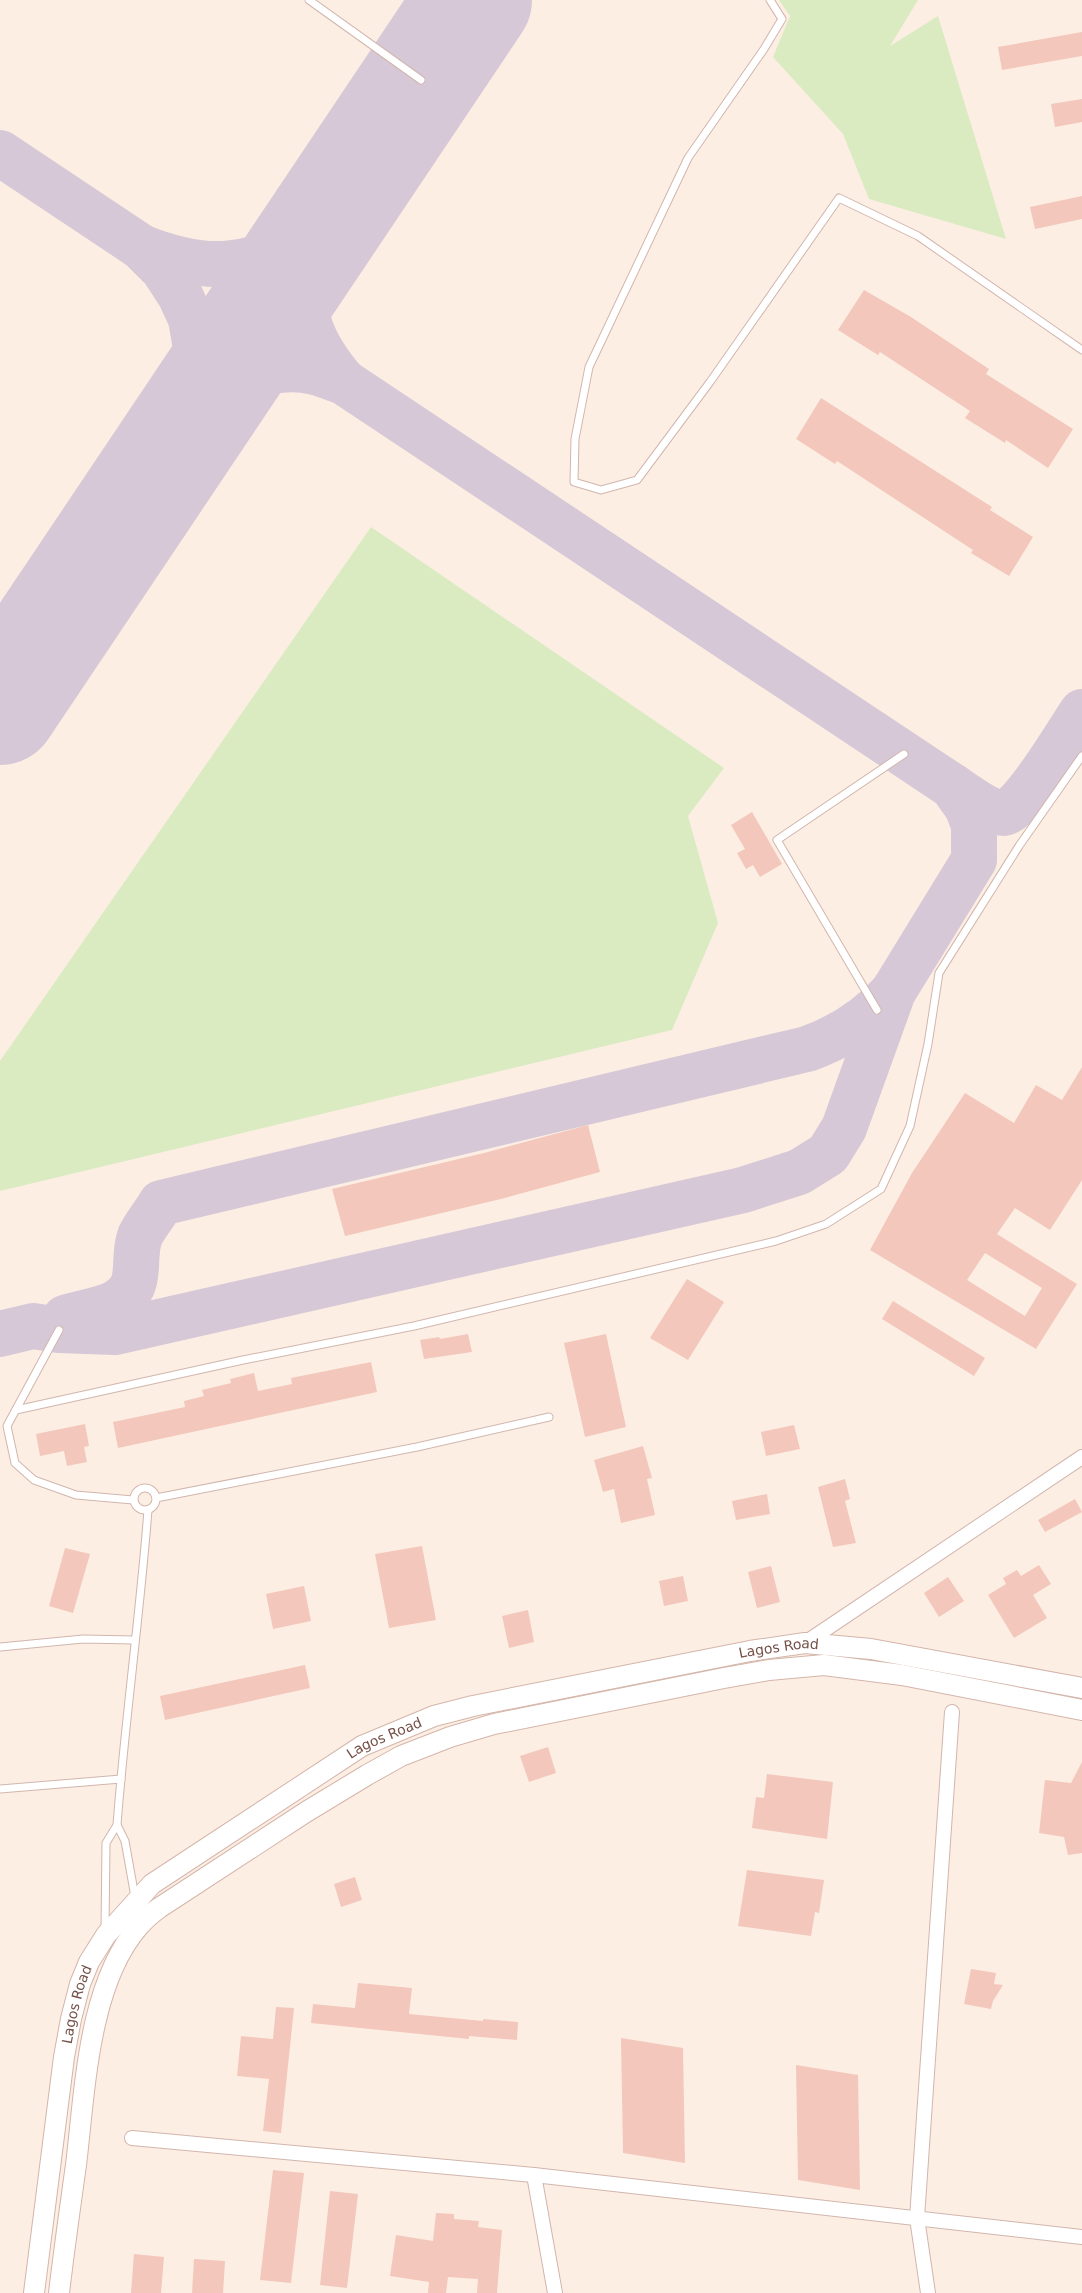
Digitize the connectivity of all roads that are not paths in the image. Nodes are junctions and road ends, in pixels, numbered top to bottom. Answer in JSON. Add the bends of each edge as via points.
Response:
{"nodes":[{"id":1,"x":309,"y":0,"type":"edge"},
{"id":2,"x":770,"y":0,"type":"edge"},
{"id":3,"x":421,"y":80,"type":"dead end"},
{"id":4,"x":1082,"y":350,"type":"edge"},
{"id":5,"x":904,"y":754,"type":"dead end"},
{"id":6,"x":1082,"y":756,"type":"edge"},
{"id":7,"x":877,"y":1010,"type":"dead end"},
{"id":8,"x":59,"y":1330,"type":"dead end"},
{"id":9,"x":16,"y":1410,"type":"junction"},
{"id":10,"x":549,"y":1417,"type":"dead end"},
{"id":11,"x":1082,"y":1457,"type":"edge"},
{"id":12,"x":156,"y":1498,"type":"junction"},
{"id":13,"x":133,"y":1500,"type":"junction"},
{"id":14,"x":148,"y":1510,"type":"junction"},
{"id":15,"x":134,"y":1640,"type":"junction"},
{"id":16,"x":805,"y":1644,"type":"junction"},
{"id":17,"x":0,"y":1647,"type":"edge"},
{"id":18,"x":1082,"y":1688,"type":"edge"},
{"id":19,"x":1082,"y":1710,"type":"edge"},
{"id":20,"x":952,"y":1712,"type":"dead end"},
{"id":21,"x":121,"y":1779,"type":"junction"},
{"id":22,"x":0,"y":1789,"type":"edge"},
{"id":23,"x":118,"y":1825,"type":"junction"},
{"id":24,"x":136,"y":1901,"type":"junction"},
{"id":25,"x":106,"y":1935,"type":"junction"},
{"id":26,"x":132,"y":2138,"type":"dead end"},
{"id":27,"x":534,"y":2175,"type":"junction"},
{"id":28,"x":916,"y":2218,"type":"junction"},
{"id":29,"x":1082,"y":2237,"type":"edge"},
{"id":30,"x":34,"y":2293,"type":"edge"},
{"id":31,"x":59,"y":2293,"type":"edge"},
{"id":32,"x":555,"y":2293,"type":"edge"},
{"id":33,"x":928,"y":2293,"type":"edge"}],
"edges":[{"from":1,"to":3,"type":"lane"},
{"from":2,"to":4,"type":"lane","via":[[782,19],[688,158],[589,367],[575,438],[574,482],[601,490],[638,480],[839,198],[918,236]]},
{"from":5,"to":7,"type":"lane","via":[[777,840]]},
{"from":6,"to":9,"type":"lane","via":[[1019,846],[939,973],[910,1126],[881,1189],[826,1224],[776,1241],[414,1326]]},
{"from":8,"to":9,"type":"lane"},
{"from":9,"to":13,"type":"lane","via":[[7,1426],[15,1463],[34,1480],[76,1495]]},
{"from":10,"to":12,"type":"lane","via":[[416,1447]]},
{"from":11,"to":16,"type":"street"},
{"from":12,"to":13,"type":"lane","via":[[146,1488],[136,1491]]},
{"from":12,"to":14,"type":"lane"},
{"from":13,"to":14,"type":"lane","via":[[138,1509]]},
{"from":14,"to":15,"type":"lane","via":[[142,1599]]},
{"from":15,"to":17,"type":"lane","via":[[83,1638]]},
{"from":15,"to":21,"type":"lane"},
{"from":16,"to":18,"type":"main road","name":"Lagos Road","via":[[880,1650]]},
{"from":16,"to":24,"type":"main road","name":"Lagos Road","via":[[750,1651],[523,1695],[434,1716],[397,1730],[362,1746],[152,1884]]},
{"from":19,"to":31,"type":"main road","name":"Lagos Road","via":[[902,1675],[824,1665],[800,1667],[724,1678],[494,1724],[401,1756],[367,1775],[159,1908],[139,1926],[124,1947],[107,1980],[96,2015]]},
{"from":20,"to":28,"type":"street"},
{"from":21,"to":22,"type":"lane"},
{"from":21,"to":23,"type":"lane"},
{"from":23,"to":24,"type":"lane","via":[[125,1841]]},
{"from":23,"to":25,"type":"lane","via":[[106,1843]]},
{"from":24,"to":25,"type":"main road","name":"Lagos Road"},
{"from":25,"to":30,"type":"main road","name":"Lagos Road","via":[[86,1970],[71,2019]]},
{"from":26,"to":27,"type":"street"},
{"from":27,"to":28,"type":"street"},
{"from":27,"to":32,"type":"street"},
{"from":28,"to":29,"type":"street"},
{"from":28,"to":33,"type":"street"}]}
